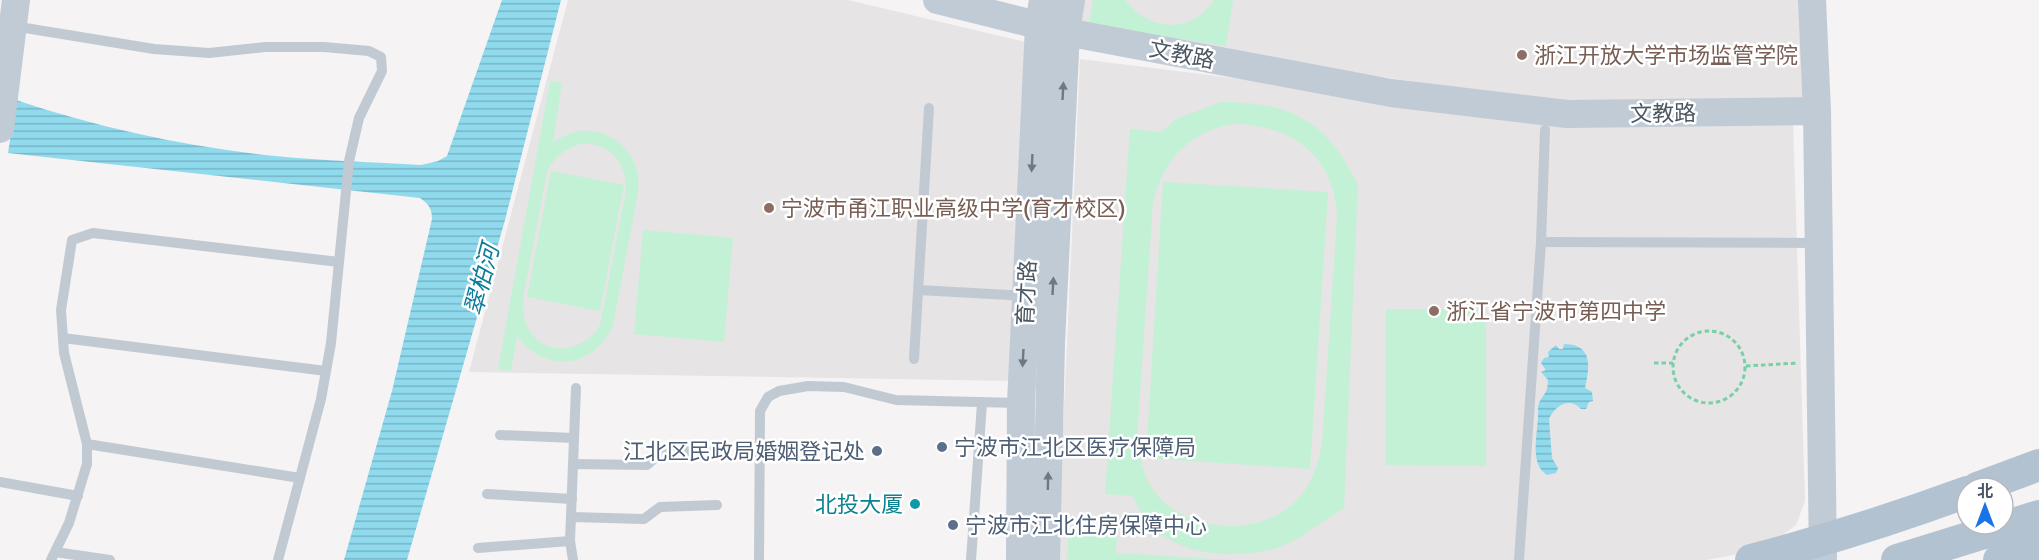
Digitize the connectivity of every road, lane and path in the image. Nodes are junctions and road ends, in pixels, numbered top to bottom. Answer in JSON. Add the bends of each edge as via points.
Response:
{"nodes":[{"id":1,"x":937,"y":0,"type":"edge"},
{"id":2,"x":1071,"y":0,"type":"edge"},
{"id":3,"x":1812,"y":0,"type":"edge"},
{"id":4,"x":14,"y":13,"type":"edge"},
{"id":5,"x":1040,"y":13,"type":"edge"},
{"id":6,"x":1066,"y":32,"type":"junction"},
{"id":7,"x":929,"y":108,"type":"dead end"},
{"id":8,"x":1817,"y":111,"type":"junction"},
{"id":9,"x":0,"y":129,"type":"edge"},
{"id":10,"x":1545,"y":130,"type":"dead end"},
{"id":11,"x":1541,"y":242,"type":"junction"},
{"id":12,"x":1819,"y":243,"type":"junction"},
{"id":13,"x":339,"y":262,"type":"junction"},
{"id":14,"x":919,"y":290,"type":"junction"},
{"id":15,"x":1026,"y":296,"type":"junction"},
{"id":16,"x":63,"y":338,"type":"junction"},
{"id":17,"x":914,"y":359,"type":"dead end"},
{"id":18,"x":1654,"y":363,"type":"dead end"},
{"id":19,"x":1673,"y":363,"type":"junction"},
{"id":20,"x":1821,"y":363,"type":"junction"},
{"id":21,"x":1746,"y":366,"type":"junction"},
{"id":22,"x":326,"y":371,"type":"junction"},
{"id":23,"x":576,"y":388,"type":"dead end"},
{"id":24,"x":982,"y":403,"type":"junction"},
{"id":25,"x":1021,"y":403,"type":"junction"},
{"id":26,"x":500,"y":435,"type":"dead end"},
{"id":27,"x":574,"y":438,"type":"junction"},
{"id":28,"x":87,"y":444,"type":"junction"},
{"id":29,"x":718,"y":452,"type":"dead end"},
{"id":30,"x":573,"y":464,"type":"junction"},
{"id":31,"x":2039,"y":465,"type":"edge"},
{"id":32,"x":2009,"y":476,"type":"edge"},
{"id":33,"x":300,"y":478,"type":"junction"},
{"id":34,"x":0,"y":482,"type":"edge"},
{"id":35,"x":2039,"y":486,"type":"edge"},
{"id":36,"x":487,"y":494,"type":"dead end"},
{"id":37,"x":2015,"y":495,"type":"edge"},
{"id":38,"x":78,"y":496,"type":"junction"},
{"id":39,"x":1955,"y":496,"type":"edge"},
{"id":40,"x":572,"y":499,"type":"junction"},
{"id":41,"x":717,"y":505,"type":"dead end"},
{"id":42,"x":1955,"y":516,"type":"edge"},
{"id":43,"x":2039,"y":516,"type":"edge"},
{"id":44,"x":571,"y":517,"type":"junction"},
{"id":45,"x":570,"y":541,"type":"junction"},
{"id":46,"x":2039,"y":547,"type":"edge"},
{"id":47,"x":478,"y":548,"type":"dead end"},
{"id":48,"x":1825,"y":554,"type":"edge"},
{"id":49,"x":53,"y":556,"type":"edge"},
{"id":50,"x":110,"y":560,"type":"edge"},
{"id":51,"x":278,"y":560,"type":"edge"},
{"id":52,"x":573,"y":560,"type":"edge"},
{"id":53,"x":759,"y":560,"type":"edge"},
{"id":54,"x":971,"y":560,"type":"edge"},
{"id":55,"x":1020,"y":560,"type":"edge"},
{"id":56,"x":1046,"y":560,"type":"edge"},
{"id":57,"x":1519,"y":560,"type":"edge"},
{"id":58,"x":1751,"y":560,"type":"edge"},
{"id":59,"x":1897,"y":560,"type":"edge"},
{"id":60,"x":1999,"y":560,"type":"edge"}],
"edges":[{"from":1,"to":5,"type":"street"},
{"from":2,"to":6,"type":"street","name":"育才路"},
{"from":3,"to":8,"type":"street"},
{"from":4,"to":9,"type":"street"},
{"from":4,"to":13,"type":"lane","via":[[154,49],[209,53],[324,47],[369,51],[381,57],[382,71],[359,118],[349,161]]},
{"from":5,"to":6,"type":"street"},
{"from":5,"to":15,"type":"street","name":"育才路","one_way":true},
{"from":6,"to":8,"type":"street","name":"文教路","via":[[1391,93],[1567,114]]},
{"from":56,"to":6,"type":"street","name":"育才路","one_way":true,"via":[[1051,343]]},
{"from":7,"to":14,"type":"lane"},
{"from":8,"to":12,"type":"street"},
{"from":10,"to":11,"type":"lane"},
{"from":11,"to":12,"type":"lane"},
{"from":11,"to":57,"type":"lane"},
{"from":12,"to":20,"type":"street"},
{"from":13,"to":16,"type":"lane","via":[[93,233],[72,240],[61,310]]},
{"from":13,"to":22,"type":"lane"},
{"from":14,"to":15,"type":"lane"},
{"from":14,"to":17,"type":"lane"},
{"from":15,"to":25,"type":"street","name":"育才路","one_way":true},
{"from":16,"to":22,"type":"lane"},
{"from":16,"to":28,"type":"lane"},
{"from":18,"to":19,"type":"path"},
{"from":19,"to":21,"type":"path","via":[[1683,341],[1693,334],[1717,331],[1738,344]]},
{"from":19,"to":21,"type":"path","via":[[1673,375],[1685,395],[1707,404],[1730,397],[1739,389]]},
{"from":20,"to":21,"type":"path"},
{"from":20,"to":48,"type":"street"},
{"from":22,"to":33,"type":"lane"},
{"from":23,"to":27,"type":"lane"},
{"from":24,"to":25,"type":"lane"},
{"from":24,"to":53,"type":"lane","via":[[896,400],[844,387],[808,387],[779,391],[768,397],[760,411]]},
{"from":24,"to":54,"type":"lane"},
{"from":25,"to":55,"type":"street","name":"育才路"},
{"from":26,"to":27,"type":"lane"},
{"from":27,"to":30,"type":"lane"},
{"from":28,"to":33,"type":"lane"},
{"from":28,"to":38,"type":"lane","via":[[87,464]]},
{"from":29,"to":30,"type":"lane","via":[[663,451],[647,465]]},
{"from":30,"to":40,"type":"lane"},
{"from":31,"to":32,"type":"main road"},
{"from":33,"to":51,"type":"lane"},
{"from":34,"to":38,"type":"lane"},
{"from":35,"to":37,"type":"main road"},
{"from":36,"to":40,"type":"lane"},
{"from":38,"to":49,"type":"lane"},
{"from":39,"to":48,"type":"main road"},
{"from":40,"to":44,"type":"lane"},
{"from":41,"to":44,"type":"lane","via":[[660,507],[644,519]]},
{"from":42,"to":48,"type":"main road"},
{"from":43,"to":59,"type":"main road"},
{"from":44,"to":45,"type":"lane"},
{"from":45,"to":47,"type":"lane"},
{"from":45,"to":52,"type":"lane"},
{"from":46,"to":60,"type":"main road"},
{"from":48,"to":58,"type":"main road"},
{"from":49,"to":50,"type":"lane"}]}
